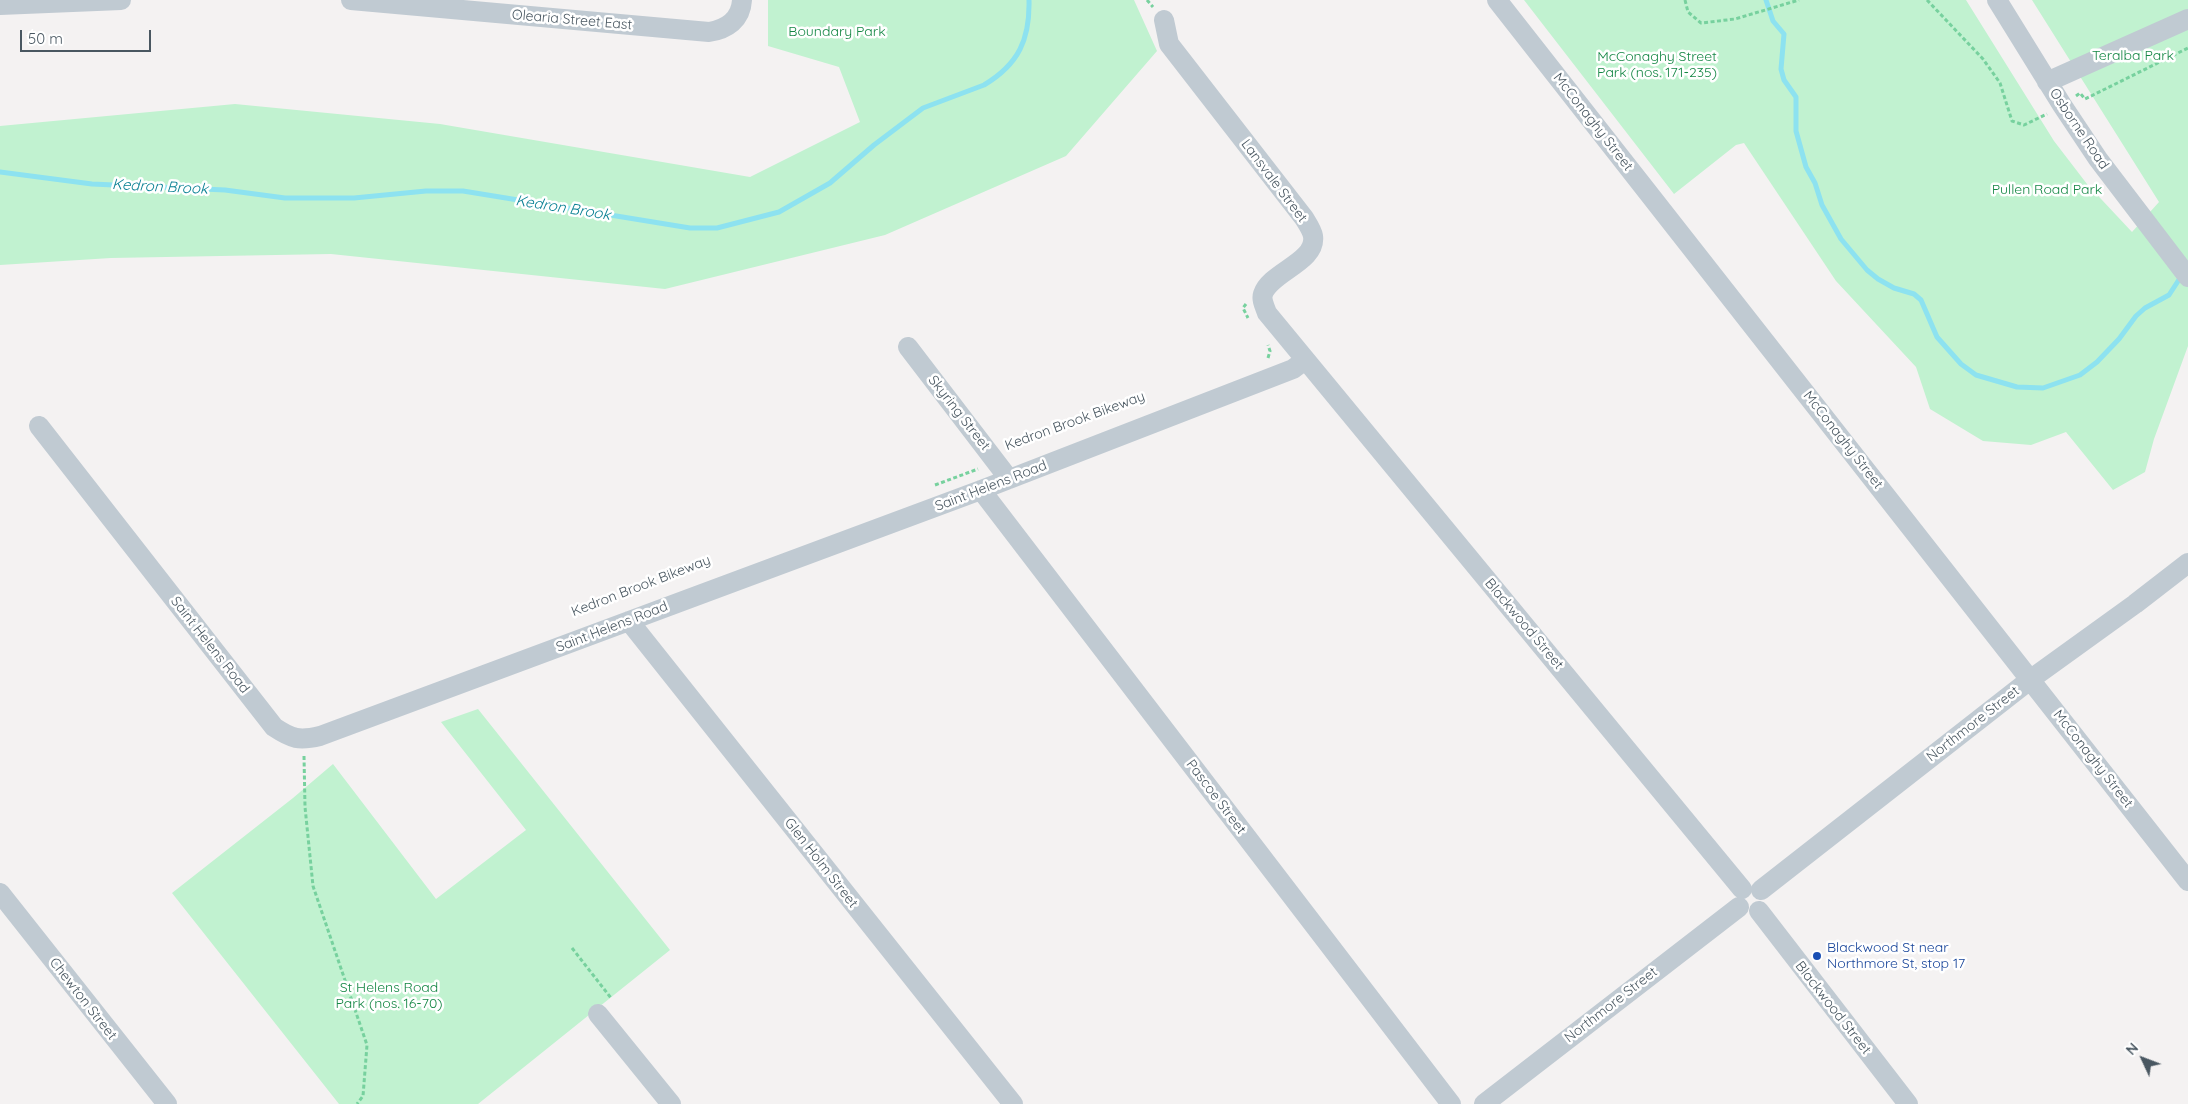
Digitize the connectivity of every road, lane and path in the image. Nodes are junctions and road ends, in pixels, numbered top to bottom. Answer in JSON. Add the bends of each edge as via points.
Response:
{"nodes":[{"id":1,"x":121,"y":0,"type":"edge"},
{"id":2,"x":351,"y":0,"type":"edge"},
{"id":3,"x":742,"y":0,"type":"edge"},
{"id":4,"x":1497,"y":0,"type":"edge"},
{"id":5,"x":1685,"y":0,"type":"edge"},
{"id":6,"x":1799,"y":0,"type":"edge"},
{"id":7,"x":1927,"y":0,"type":"edge"},
{"id":8,"x":1996,"y":0,"type":"edge"},
{"id":9,"x":0,"y":5,"type":"edge"},
{"id":10,"x":2188,"y":19,"type":"edge"},
{"id":11,"x":1164,"y":20,"type":"dead end"},
{"id":12,"x":2188,"y":48,"type":"edge"},
{"id":13,"x":2047,"y":82,"type":"junction"},
{"id":14,"x":2076,"y":95,"type":"dead end"},
{"id":15,"x":2047,"y":114,"type":"dead end"},
{"id":16,"x":2188,"y":277,"type":"edge"},
{"id":17,"x":1263,"y":294,"type":"junction"},
{"id":18,"x":1249,"y":319,"type":"dead end"},
{"id":19,"x":1264,"y":339,"type":"dead end"},
{"id":20,"x":908,"y":347,"type":"dead end"},
{"id":21,"x":1305,"y":360,"type":"junction"},
{"id":22,"x":1262,"y":364,"type":"dead end"},
{"id":23,"x":38,"y":426,"type":"dead end"},
{"id":24,"x":997,"y":461,"type":"junction"},
{"id":25,"x":1009,"y":478,"type":"junction"},
{"id":26,"x":933,"y":486,"type":"dead end"},
{"id":27,"x":981,"y":490,"type":"junction"},
{"id":28,"x":2188,"y":563,"type":"edge"},
{"id":29,"x":629,"y":621,"type":"junction"},
{"id":30,"x":2031,"y":679,"type":"junction"},
{"id":31,"x":303,"y":740,"type":"junction"},
{"id":32,"x":2188,"y":881,"type":"edge"},
{"id":33,"x":0,"y":893,"type":"edge"},
{"id":34,"x":1748,"y":895,"type":"junction"},
{"id":35,"x":572,"y":948,"type":"dead end"},
{"id":36,"x":611,"y":998,"type":"dead end"},
{"id":37,"x":598,"y":1014,"type":"dead end"},
{"id":38,"x":166,"y":1104,"type":"edge"},
{"id":39,"x":356,"y":1104,"type":"edge"},
{"id":40,"x":671,"y":1104,"type":"edge"},
{"id":41,"x":1012,"y":1104,"type":"edge"},
{"id":42,"x":1451,"y":1104,"type":"edge"},
{"id":43,"x":1484,"y":1104,"type":"edge"},
{"id":44,"x":1908,"y":1104,"type":"edge"}],
"edges":[{"from":1,"to":9,"type":"street"},
{"from":2,"to":3,"type":"street","name":"Olearia Street East","via":[[709,32],[722,30],[732,23]]},
{"from":4,"to":30,"type":"street","name":"McConaghy Street"},
{"from":5,"to":6,"type":"path","via":[[1688,12],[1701,23],[1735,19]]},
{"from":7,"to":15,"type":"path","via":[[1983,59],[2006,96],[2012,121],[2024,125]]},
{"from":8,"to":13,"type":"street","name":"Osborne Road"},
{"from":10,"to":13,"type":"street"},
{"from":11,"to":17,"type":"street","name":"Lansvale Street","via":[[1169,44],[1304,218],[1313,235],[1313,245],[1308,253]]},
{"from":12,"to":14,"type":"path","via":[[2085,100],[2080,93]]},
{"from":13,"to":16,"type":"street","name":"Osborne Road","via":[[2098,159]]},
{"from":17,"to":18,"type":"path","via":[[1243,308]]},
{"from":17,"to":21,"type":"street","via":[[1267,313]]},
{"from":19,"to":22,"type":"path","via":[[1270,351]]},
{"from":20,"to":24,"type":"street","name":"Skyring Street"},
{"from":21,"to":25,"type":"street","name":"Saint Helens Road","via":[[1293,369]]},
{"from":21,"to":34,"type":"street","name":"Blackwood Street"},
{"from":23,"to":31,"type":"street","name":"Saint Helens Road","via":[[274,727]]},
{"from":24,"to":25,"type":"street","name":"Skyring Street"},
{"from":24,"to":26,"type":"path","name":"Kedron Brook Bikeway"},
{"from":25,"to":27,"type":"street","name":"Saint Helens Road"},
{"from":27,"to":29,"type":"street","name":"Saint Helens Road"},
{"from":27,"to":42,"type":"street","name":"Pascoe Street"},
{"from":28,"to":30,"type":"street","name":"Northmore Street"},
{"from":29,"to":31,"type":"street","name":"Saint Helens Road"},
{"from":29,"to":41,"type":"street","name":"Glen Holm Street"},
{"from":30,"to":32,"type":"street","name":"McConaghy Street"},
{"from":30,"to":34,"type":"street","name":"Northmore Street"},
{"from":31,"to":39,"type":"path","via":[[305,807],[313,886],[367,1045],[363,1096]]},
{"from":33,"to":38,"type":"street","name":"Chewton Street"},
{"from":34,"to":43,"type":"street","name":"Northmore Street"},
{"from":34,"to":44,"type":"street","name":"Blackwood Street","via":[[1747,913],[1759,911]]},
{"from":35,"to":36,"type":"path"},
{"from":37,"to":40,"type":"street"}]}
